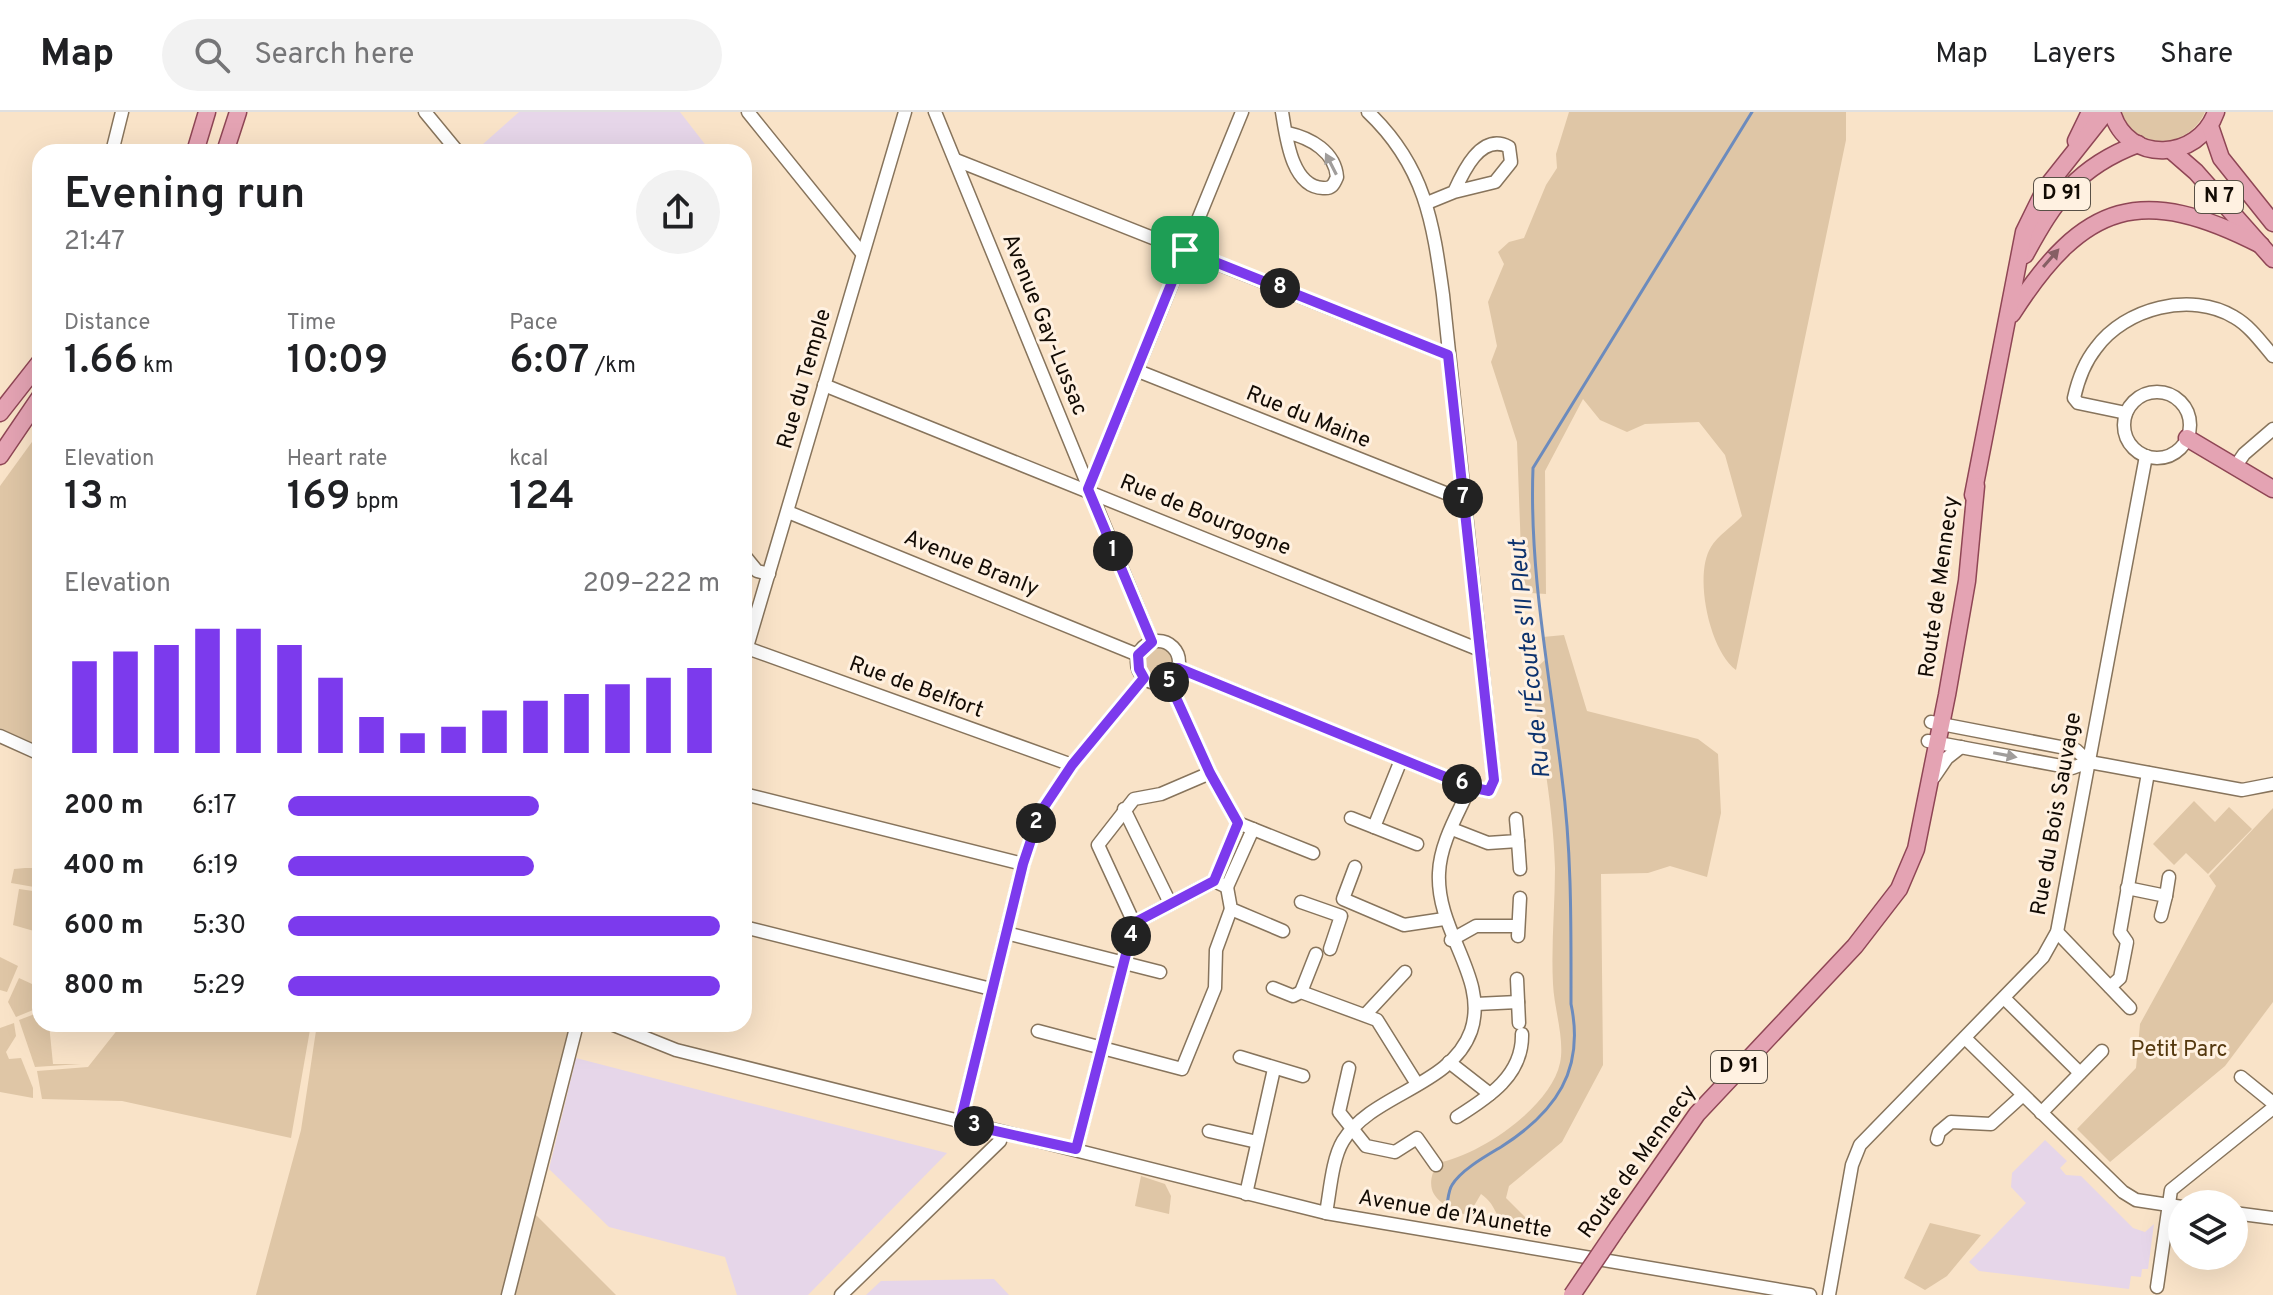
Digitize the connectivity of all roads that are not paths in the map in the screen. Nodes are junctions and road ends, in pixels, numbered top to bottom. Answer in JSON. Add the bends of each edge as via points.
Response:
{"nodes":[{"id":1,"x":122,"y":112,"type":"edge"},
{"id":2,"x":207,"y":112,"type":"edge"},
{"id":3,"x":238,"y":112,"type":"edge"},
{"id":4,"x":425,"y":112,"type":"edge"},
{"id":5,"x":748,"y":112,"type":"edge"},
{"id":6,"x":905,"y":112,"type":"edge"},
{"id":7,"x":935,"y":112,"type":"edge"},
{"id":8,"x":1242,"y":112,"type":"edge"},
{"id":9,"x":1282,"y":112,"type":"edge"},
{"id":10,"x":1368,"y":112,"type":"edge"},
{"id":11,"x":2090,"y":112,"type":"edge"},
{"id":12,"x":2109,"y":112,"type":"edge"},
{"id":13,"x":2213,"y":119,"type":"edge"},
{"id":14,"x":1288,"y":133,"type":"junction"},
{"id":15,"x":116,"y":144,"type":"edge"},
{"id":16,"x":197,"y":144,"type":"edge"},
{"id":17,"x":228,"y":144,"type":"edge"},
{"id":18,"x":451,"y":144,"type":"edge"},
{"id":19,"x":2138,"y":144,"type":"junction"},
{"id":20,"x":2173,"y":152,"type":"junction"},
{"id":21,"x":956,"y":160,"type":"junction"},
{"id":22,"x":2061,"y":167,"type":"junction"},
{"id":23,"x":1454,"y":192,"type":"junction"},
{"id":24,"x":1427,"y":203,"type":"junction"},
{"id":25,"x":2273,"y":223,"type":"edge"},
{"id":26,"x":2261,"y":245,"type":"junction"},
{"id":27,"x":1185,"y":250,"type":"junction"},
{"id":28,"x":861,"y":252,"type":"junction"},
{"id":29,"x":2273,"y":259,"type":"edge"},
{"id":30,"x":2015,"y":274,"type":"junction"},
{"id":31,"x":2007,"y":322,"type":"junction"},
{"id":32,"x":1448,"y":355,"type":"junction"},
{"id":33,"x":2273,"y":356,"type":"edge"},
{"id":34,"x":1138,"y":371,"type":"junction"},
{"id":35,"x":32,"y":372,"type":"edge"},
{"id":36,"x":824,"y":385,"type":"junction"},
{"id":37,"x":32,"y":409,"type":"edge"},
{"id":38,"x":0,"y":413,"type":"edge"},
{"id":39,"x":2126,"y":413,"type":"junction"},
{"id":40,"x":2273,"y":429,"type":"edge"},
{"id":41,"x":2187,"y":438,"type":"junction"},
{"id":42,"x":0,"y":456,"type":"edge"},
{"id":43,"x":2146,"y":456,"type":"junction"},
{"id":44,"x":2235,"y":467,"type":"junction"},
{"id":45,"x":1088,"y":489,"type":"junction"},
{"id":46,"x":2273,"y":489,"type":"edge"},
{"id":47,"x":1463,"y":500,"type":"junction"},
{"id":48,"x":788,"y":512,"type":"junction"},
{"id":49,"x":752,"y":565,"type":"edge"},
{"id":50,"x":769,"y":574,"type":"junction"},
{"id":51,"x":752,"y":632,"type":"edge"},
{"id":52,"x":1152,"y":642,"type":"junction"},
{"id":53,"x":1480,"y":650,"type":"junction"},
{"id":54,"x":752,"y":655,"type":"edge"},
{"id":55,"x":1138,"y":655,"type":"junction"},
{"id":56,"x":1178,"y":668,"type":"junction"},
{"id":57,"x":1144,"y":678,"type":"junction"},
{"id":58,"x":1168,"y":680,"type":"junction"},
{"id":59,"x":1936,"y":723,"type":"junction"},
{"id":60,"x":0,"y":736,"type":"edge"},
{"id":61,"x":1932,"y":742,"type":"junction"},
{"id":62,"x":1961,"y":747,"type":"junction"},
{"id":63,"x":32,"y":750,"type":"edge"},
{"id":64,"x":1401,"y":760,"type":"junction"},
{"id":65,"x":2089,"y":762,"type":"junction"},
{"id":66,"x":1072,"y":765,"type":"junction"},
{"id":67,"x":1210,"y":773,"type":"junction"},
{"id":68,"x":2148,"y":773,"type":"junction"},
{"id":69,"x":2273,"y":784,"type":"edge"},
{"id":70,"x":1470,"y":787,"type":"junction"},
{"id":71,"x":1929,"y":787,"type":"junction"},
{"id":72,"x":752,"y":796,"type":"edge"},
{"id":73,"x":1124,"y":809,"type":"junction"},
{"id":74,"x":1351,"y":818,"type":"dead end"},
{"id":75,"x":1516,"y":819,"type":"dead end"},
{"id":76,"x":1238,"y":823,"type":"junction"},
{"id":77,"x":1374,"y":827,"type":"junction"},
{"id":78,"x":1253,"y":829,"type":"junction"},
{"id":79,"x":1452,"y":829,"type":"junction"},
{"id":80,"x":1518,"y":841,"type":"junction"},
{"id":81,"x":1417,"y":844,"type":"dead end"},
{"id":82,"x":1313,"y":853,"type":"dead end"},
{"id":83,"x":1023,"y":864,"type":"junction"},
{"id":84,"x":1355,"y":867,"type":"dead end"},
{"id":85,"x":1520,"y":869,"type":"dead end"},
{"id":86,"x":2169,"y":877,"type":"dead end"},
{"id":87,"x":1214,"y":881,"type":"junction"},
{"id":88,"x":1227,"y":887,"type":"junction"},
{"id":89,"x":2127,"y":888,"type":"junction"},
{"id":90,"x":2166,"y":896,"type":"junction"},
{"id":91,"x":1520,"y":898,"type":"dead end"},
{"id":92,"x":1343,"y":899,"type":"junction"},
{"id":93,"x":1301,"y":902,"type":"dead end"},
{"id":94,"x":1170,"y":903,"type":"junction"},
{"id":95,"x":1231,"y":909,"type":"junction"},
{"id":96,"x":1341,"y":916,"type":"junction"},
{"id":97,"x":2161,"y":916,"type":"dead end"},
{"id":98,"x":1444,"y":919,"type":"junction"},
{"id":99,"x":1876,"y":920,"type":"junction"},
{"id":100,"x":1134,"y":923,"type":"junction"},
{"id":101,"x":752,"y":929,"type":"edge"},
{"id":102,"x":1283,"y":931,"type":"dead end"},
{"id":103,"x":2057,"y":932,"type":"junction"},
{"id":104,"x":1006,"y":933,"type":"junction"},
{"id":105,"x":1451,"y":940,"type":"junction"},
{"id":106,"x":1330,"y":949,"type":"dead end"},
{"id":107,"x":1316,"y":954,"type":"dead end"},
{"id":108,"x":1125,"y":962,"type":"junction"},
{"id":109,"x":1160,"y":972,"type":"dead end"},
{"id":110,"x":1405,"y":972,"type":"dead end"},
{"id":111,"x":1517,"y":979,"type":"dead end"},
{"id":112,"x":2110,"y":987,"type":"junction"},
{"id":113,"x":1273,"y":988,"type":"dead end"},
{"id":114,"x":991,"y":989,"type":"junction"},
{"id":115,"x":1301,"y":992,"type":"junction"},
{"id":116,"x":2004,"y":998,"type":"junction"},
{"id":117,"x":1518,"y":1002,"type":"junction"},
{"id":118,"x":1476,"y":1004,"type":"junction"},
{"id":119,"x":2130,"y":1008,"type":"dead end"},
{"id":120,"x":1365,"y":1015,"type":"junction"},
{"id":121,"x":1038,"y":1031,"type":"dead end"},
{"id":122,"x":575,"y":1032,"type":"edge"},
{"id":123,"x":631,"y":1032,"type":"edge"},
{"id":124,"x":1965,"y":1038,"type":"junction"},
{"id":125,"x":1102,"y":1048,"type":"junction"},
{"id":126,"x":2102,"y":1051,"type":"dead end"},
{"id":127,"x":1240,"y":1057,"type":"dead end"},
{"id":128,"x":1449,"y":1062,"type":"junction"},
{"id":129,"x":1349,"y":1068,"type":"dead end"},
{"id":130,"x":1274,"y":1069,"type":"junction"},
{"id":131,"x":2080,"y":1073,"type":"junction"},
{"id":132,"x":1303,"y":1076,"type":"dead end"},
{"id":133,"x":2241,"y":1077,"type":"dead end"},
{"id":134,"x":1417,"y":1084,"type":"junction"},
{"id":135,"x":1490,"y":1094,"type":"junction"},
{"id":136,"x":2023,"y":1095,"type":"junction"},
{"id":137,"x":2273,"y":1106,"type":"edge"},
{"id":138,"x":2041,"y":1113,"type":"junction"},
{"id":139,"x":1457,"y":1117,"type":"dead end"},
{"id":140,"x":960,"y":1123,"type":"junction"},
{"id":141,"x":1353,"y":1130,"type":"junction"},
{"id":142,"x":1209,"y":1131,"type":"dead end"},
{"id":143,"x":1002,"y":1133,"type":"junction"},
{"id":144,"x":1937,"y":1139,"type":"dead end"},
{"id":145,"x":1257,"y":1142,"type":"junction"},
{"id":146,"x":1076,"y":1149,"type":"junction"},
{"id":147,"x":1436,"y":1165,"type":"dead end"},
{"id":148,"x":1246,"y":1194,"type":"junction"},
{"id":149,"x":2167,"y":1205,"type":"junction"},
{"id":150,"x":1326,"y":1213,"type":"junction"},
{"id":151,"x":2248,"y":1215,"type":"edge"},
{"id":152,"x":2273,"y":1218,"type":"edge"},
{"id":153,"x":2157,"y":1287,"type":"dead end"},
{"id":154,"x":508,"y":1295,"type":"edge"},
{"id":155,"x":841,"y":1295,"type":"edge"},
{"id":156,"x":1572,"y":1295,"type":"edge"},
{"id":157,"x":1810,"y":1295,"type":"edge"},
{"id":158,"x":1829,"y":1295,"type":"edge"}],
"edges":[{"from":1,"to":15,"type":"street"},
{"from":2,"to":16,"type":"main road"},
{"from":3,"to":17,"type":"main road"},
{"from":4,"to":18,"type":"street"},
{"from":5,"to":28,"type":"street"},
{"from":6,"to":28,"type":"street","name":"Rue du Temple"},
{"from":7,"to":21,"type":"street","name":"Avenue Gay-Lussac"},
{"from":8,"to":27,"type":"street"},
{"from":9,"to":14,"type":"street"},
{"from":10,"to":24,"type":"street","via":[[1396,142]]},
{"from":11,"to":22,"type":"main road"},
{"from":12,"to":19,"type":"main road"},
{"from":12,"to":22,"type":"main road","name":"Route de Mennecy","number":"D 91"},
{"from":13,"to":20,"type":"main road","via":[[2194,142]]},
{"from":13,"to":25,"type":"main road","number":"N 7","via":[[2221,158]]},
{"from":14,"to":14,"type":"street","one_way":true,"via":[[1301,175],[1317,187],[1333,185],[1337,177],[1331,158],[1313,142]]},
{"from":19,"to":20,"type":"main road"},
{"from":19,"to":30,"type":"main road","name":"Route de Mennecy","number":"D 91","via":[[2110,154],[2067,188],[2045,215]]},
{"from":20,"to":26,"type":"main road","number":"N 7"},
{"from":21,"to":27,"type":"street"},
{"from":21,"to":45,"type":"street","name":"Avenue Gay-Lussac"},
{"from":22,"to":30,"type":"main road","name":"Route de Mennecy","number":"D 91","via":[[2033,212]]},
{"from":23,"to":23,"type":"street","via":[[1498,180],[1511,162],[1508,146],[1491,145],[1479,152]]},
{"from":23,"to":24,"type":"street"},
{"from":24,"to":32,"type":"street"},
{"from":26,"to":29,"type":"main road","number":"N 7"},
{"from":31,"to":26,"type":"main road","one_way":true,"via":[[2056,252],[2102,220],[2153,209],[2175,211],[2216,222]]},
{"from":27,"to":32,"type":"street"},
{"from":27,"to":34,"type":"street"},
{"from":28,"to":36,"type":"street","name":"Rue du Temple"},
{"from":30,"to":31,"type":"main road","name":"Route de Mennecy","number":"D 91"},
{"from":31,"to":59,"type":"main road","name":"Route de Mennecy","number":"D 91","via":[[1976,486],[1967,581]]},
{"from":32,"to":47,"type":"street"},
{"from":33,"to":39,"type":"street","via":[[2236,318],[2218,309],[2192,303],[2137,316],[2113,329],[2096,348],[2074,398]]},
{"from":34,"to":45,"type":"street"},
{"from":34,"to":47,"type":"street","name":"Rue du Maine"},
{"from":35,"to":38,"type":"main road"},
{"from":36,"to":45,"type":"street","name":"Rue de Bourgogne"},
{"from":36,"to":48,"type":"street","name":"Rue du Temple"},
{"from":37,"to":42,"type":"main road"},
{"from":39,"to":41,"type":"street","via":[[2149,394],[2169,395],[2185,408]]},
{"from":39,"to":43,"type":"street","via":[[2130,444]]},
{"from":40,"to":44,"type":"street"},
{"from":41,"to":43,"type":"street","via":[[2170,455]]},
{"from":41,"to":44,"type":"main road"},
{"from":43,"to":65,"type":"street","name":"Rue du Bois Sauvage"},
{"from":44,"to":46,"type":"main road"},
{"from":45,"to":52,"type":"street","name":"Avenue Gay-Lussac"},
{"from":45,"to":53,"type":"street","name":"Rue de Bourgogne"},
{"from":47,"to":53,"type":"street"},
{"from":48,"to":50,"type":"street","name":"Rue du Temple"},
{"from":48,"to":55,"type":"street","name":"Avenue Branly"},
{"from":49,"to":50,"type":"street"},
{"from":50,"to":51,"type":"street","name":"Rue du Temple"},
{"from":52,"to":55,"type":"street"},
{"from":52,"to":56,"type":"street","via":[[1175,649]]},
{"from":53,"to":70,"type":"street","via":[[1494,780],[1489,791]]},
{"from":54,"to":66,"type":"street","name":"Rue de Belfort"},
{"from":55,"to":57,"type":"street"},
{"from":56,"to":58,"type":"street"},
{"from":56,"to":64,"type":"street"},
{"from":57,"to":58,"type":"street"},
{"from":57,"to":66,"type":"street"},
{"from":58,"to":67,"type":"street"},
{"from":59,"to":61,"type":"main road","name":"Route de Mennecy","number":"D 91"},
{"from":59,"to":65,"type":"street","via":[[2076,750]]},
{"from":60,"to":63,"type":"street"},
{"from":61,"to":62,"type":"street"},
{"from":61,"to":71,"type":"main road","name":"Route de Mennecy","number":"D 91"},
{"from":61,"to":99,"type":"main road","name":"Route de Mennecy","number":"D 91","via":[[1904,858]]},
{"from":62,"to":65,"type":"street","one_way":true,"via":[[2072,768]]},
{"from":62,"to":71,"type":"street","via":[[1939,767]]},
{"from":64,"to":70,"type":"street"},
{"from":64,"to":77,"type":"street"},
{"from":65,"to":68,"type":"street"},
{"from":65,"to":103,"type":"street","name":"Rue du Bois Sauvage"},
{"from":66,"to":83,"type":"street","via":[[1040,813]]},
{"from":67,"to":73,"type":"street","via":[[1161,794],[1137,797]]},
{"from":67,"to":76,"type":"street"},
{"from":68,"to":69,"type":"street","via":[[2242,790]]},
{"from":68,"to":89,"type":"street"},
{"from":70,"to":79,"type":"street"},
{"from":71,"to":99,"type":"main road","name":"Route de Mennecy","number":"D 91","via":[[1916,849],[1899,889]]},
{"from":72,"to":83,"type":"street"},
{"from":73,"to":94,"type":"street"},
{"from":73,"to":100,"type":"street","via":[[1098,845]]},
{"from":74,"to":77,"type":"street"},
{"from":75,"to":80,"type":"street"},
{"from":76,"to":78,"type":"street"},
{"from":76,"to":87,"type":"street"},
{"from":77,"to":81,"type":"street"},
{"from":78,"to":82,"type":"street"},
{"from":78,"to":88,"type":"street"},
{"from":79,"to":80,"type":"street","via":[[1488,843]]},
{"from":79,"to":98,"type":"street","via":[[1439,874]]},
{"from":80,"to":85,"type":"street"},
{"from":83,"to":104,"type":"street"},
{"from":84,"to":92,"type":"street"},
{"from":86,"to":90,"type":"street"},
{"from":87,"to":88,"type":"street"},
{"from":87,"to":94,"type":"street"},
{"from":88,"to":95,"type":"street"},
{"from":89,"to":90,"type":"street"},
{"from":89,"to":112,"type":"street","via":[[2120,932],[2127,942],[2120,978]]},
{"from":90,"to":97,"type":"street"},
{"from":91,"to":105,"type":"street","via":[[1518,931],[1476,926]]},
{"from":92,"to":96,"type":"street"},
{"from":92,"to":98,"type":"street","via":[[1404,925]]},
{"from":93,"to":96,"type":"street"},
{"from":94,"to":100,"type":"street"},
{"from":95,"to":102,"type":"street"},
{"from":95,"to":125,"type":"street","via":[[1216,950],[1215,988],[1182,1069]]},
{"from":96,"to":106,"type":"street"},
{"from":98,"to":105,"type":"street"},
{"from":99,"to":156,"type":"main road","name":"Route de Mennecy","number":"D 91","bridge":true,"via":[[1697,1114]]},
{"from":100,"to":108,"type":"street"},
{"from":101,"to":114,"type":"street"},
{"from":103,"to":112,"type":"street"},
{"from":103,"to":116,"type":"street","name":"Rue du Bois Sauvage","via":[[2043,957]]},
{"from":104,"to":108,"type":"street"},
{"from":104,"to":114,"type":"street"},
{"from":105,"to":118,"type":"street","via":[[1469,973]]},
{"from":107,"to":115,"type":"street"},
{"from":108,"to":109,"type":"street"},
{"from":108,"to":125,"type":"street"},
{"from":110,"to":120,"type":"street"},
{"from":111,"to":117,"type":"street"},
{"from":112,"to":119,"type":"street"},
{"from":113,"to":115,"type":"street","via":[[1293,996]]},
{"from":114,"to":140,"type":"street"},
{"from":115,"to":120,"type":"street"},
{"from":116,"to":124,"type":"street","name":"Rue du Bois Sauvage"},
{"from":116,"to":131,"type":"street"},
{"from":117,"to":118,"type":"street"},
{"from":117,"to":135,"type":"street","via":[[1518,1065]]},
{"from":118,"to":128,"type":"street","via":[[1469,1036]]},
{"from":120,"to":134,"type":"street","via":[[1377,1020]]},
{"from":121,"to":125,"type":"street"},
{"from":122,"to":154,"type":"street"},
{"from":123,"to":140,"type":"street","name":"Avenue de l’Aunette","via":[[676,1050]]},
{"from":124,"to":136,"type":"street"},
{"from":124,"to":158,"type":"street","name":"Rue du Bois Sauvage","via":[[1855,1154]]},
{"from":125,"to":146,"type":"street"},
{"from":126,"to":131,"type":"street"},
{"from":127,"to":130,"type":"street"},
{"from":128,"to":134,"type":"street"},
{"from":128,"to":135,"type":"street"},
{"from":129,"to":141,"type":"street","via":[[1339,1112]]},
{"from":130,"to":132,"type":"street"},
{"from":130,"to":145,"type":"street"},
{"from":131,"to":138,"type":"street"},
{"from":133,"to":137,"type":"street"},
{"from":134,"to":141,"type":"street"},
{"from":135,"to":139,"type":"street"},
{"from":136,"to":138,"type":"street"},
{"from":136,"to":144,"type":"street","via":[[1991,1124],[1951,1122]]},
{"from":137,"to":149,"type":"street","via":[[2171,1190]]},
{"from":138,"to":149,"type":"street","via":[[2123,1192]]},
{"from":140,"to":143,"type":"street","name":"Avenue de l’Aunette"},
{"from":141,"to":147,"type":"street","via":[[1366,1146],[1395,1152],[1417,1138]]},
{"from":141,"to":150,"type":"street","via":[[1342,1143]]},
{"from":142,"to":145,"type":"street"},
{"from":143,"to":146,"type":"street","name":"Avenue de l’Aunette"},
{"from":143,"to":155,"type":"street","via":[[1000,1141]]},
{"from":145,"to":148,"type":"street"},
{"from":146,"to":148,"type":"street","name":"Avenue de l’Aunette"},
{"from":148,"to":150,"type":"street","name":"Avenue de l’Aunette"},
{"from":149,"to":153,"type":"street"},
{"from":150,"to":157,"type":"street","name":"Avenue de l’Aunette"},
{"from":151,"to":152,"type":"street"}]}
